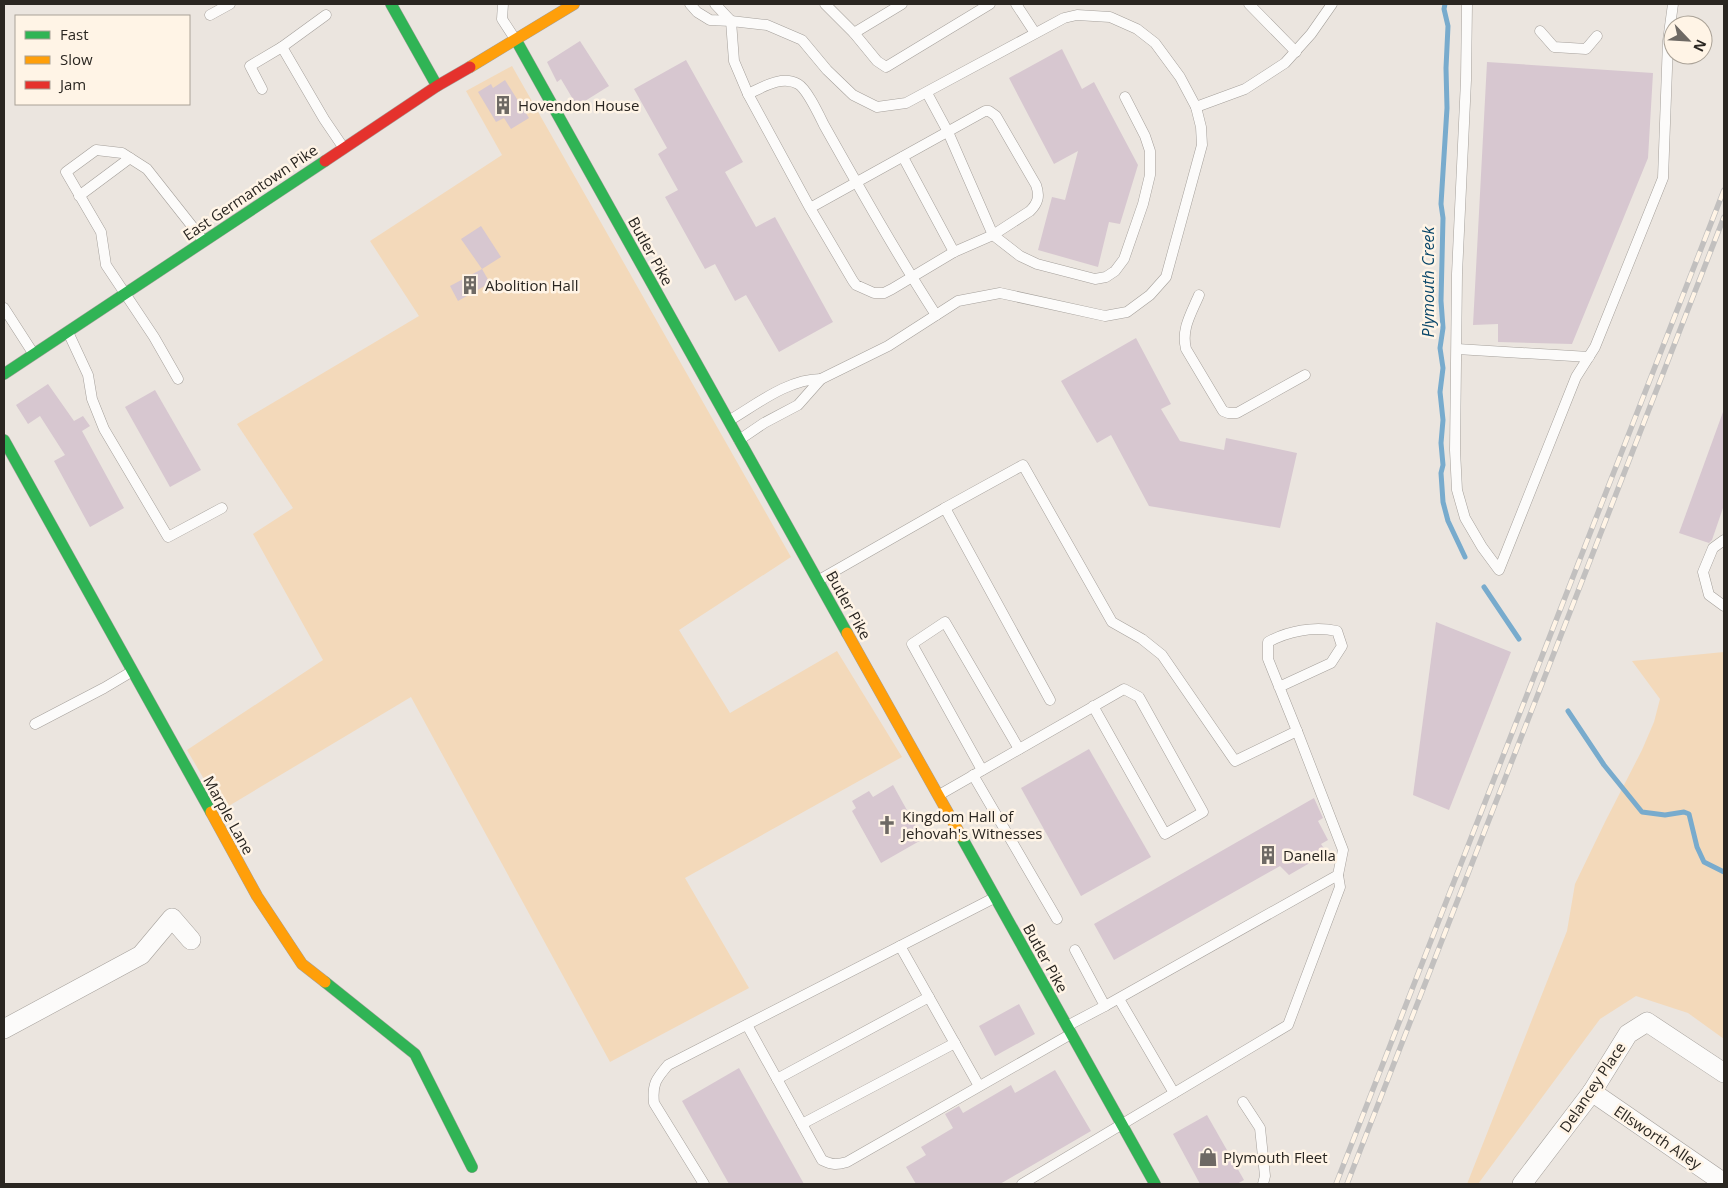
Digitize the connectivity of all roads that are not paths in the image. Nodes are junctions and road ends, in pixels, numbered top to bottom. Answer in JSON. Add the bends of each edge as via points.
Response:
{"nodes":[{"id":1,"x":230,"y":4,"type":"edge"},
{"id":2,"x":391,"y":4,"type":"edge"},
{"id":3,"x":503,"y":4,"type":"edge"},
{"id":4,"x":574,"y":4,"type":"edge"},
{"id":5,"x":690,"y":4,"type":"edge"},
{"id":6,"x":715,"y":4,"type":"edge"},
{"id":7,"x":825,"y":4,"type":"edge"},
{"id":8,"x":902,"y":4,"type":"edge"},
{"id":9,"x":990,"y":4,"type":"edge"},
{"id":10,"x":1016,"y":4,"type":"edge"},
{"id":11,"x":1249,"y":4,"type":"edge"},
{"id":12,"x":1332,"y":4,"type":"edge"},
{"id":13,"x":1467,"y":4,"type":"edge"},
{"id":14,"x":1672,"y":4,"type":"edge"},
{"id":15,"x":210,"y":15,"type":"dead end"},
{"id":16,"x":326,"y":15,"type":"dead end"},
{"id":17,"x":731,"y":20,"type":"junction"},
{"id":18,"x":1540,"y":31,"type":"dead end"},
{"id":19,"x":854,"y":33,"type":"junction"},
{"id":20,"x":1035,"y":33,"type":"junction"},
{"id":21,"x":1597,"y":36,"type":"dead end"},
{"id":22,"x":516,"y":40,"type":"junction"},
{"id":23,"x":282,"y":47,"type":"junction"},
{"id":24,"x":1296,"y":52,"type":"junction"},
{"id":25,"x":437,"y":86,"type":"junction"},
{"id":26,"x":262,"y":89,"type":"dead end"},
{"id":27,"x":927,"y":93,"type":"junction"},
{"id":28,"x":748,"y":94,"type":"junction"},
{"id":29,"x":1125,"y":97,"type":"dead end"},
{"id":30,"x":1196,"y":107,"type":"junction"},
{"id":31,"x":948,"y":132,"type":"junction"},
{"id":32,"x":344,"y":148,"type":"junction"},
{"id":33,"x":903,"y":157,"type":"junction"},
{"id":34,"x":130,"y":158,"type":"junction"},
{"id":35,"x":856,"y":182,"type":"junction"},
{"id":36,"x":79,"y":196,"type":"junction"},
{"id":37,"x":810,"y":208,"type":"junction"},
{"id":38,"x":993,"y":235,"type":"junction"},
{"id":39,"x":204,"y":241,"type":"junction"},
{"id":40,"x":954,"y":252,"type":"junction"},
{"id":41,"x":911,"y":277,"type":"junction"},
{"id":42,"x":124,"y":294,"type":"junction"},
{"id":43,"x":1199,"y":295,"type":"dead end"},
{"id":44,"x":4,"y":308,"type":"edge"},
{"id":45,"x":936,"y":315,"type":"junction"},
{"id":46,"x":68,"y":331,"type":"junction"},
{"id":47,"x":1457,"y":349,"type":"junction"},
{"id":48,"x":34,"y":354,"type":"junction"},
{"id":49,"x":1589,"y":357,"type":"junction"},
{"id":50,"x":4,"y":374,"type":"edge"},
{"id":51,"x":1305,"y":375,"type":"dead end"},
{"id":52,"x":178,"y":379,"type":"dead end"},
{"id":53,"x":821,"y":379,"type":"junction"},
{"id":54,"x":729,"y":421,"type":"junction"},
{"id":55,"x":4,"y":440,"type":"edge"},
{"id":56,"x":739,"y":440,"type":"junction"},
{"id":57,"x":222,"y":508,"type":"dead end"},
{"id":58,"x":945,"y":508,"type":"junction"},
{"id":59,"x":1724,"y":540,"type":"edge"},
{"id":60,"x":818,"y":580,"type":"junction"},
{"id":61,"x":1724,"y":606,"type":"edge"},
{"id":62,"x":132,"y":672,"type":"junction"},
{"id":63,"x":1279,"y":687,"type":"junction"},
{"id":64,"x":1050,"y":700,"type":"dead end"},
{"id":65,"x":1093,"y":706,"type":"junction"},
{"id":66,"x":35,"y":724,"type":"dead end"},
{"id":67,"x":1296,"y":731,"type":"junction"},
{"id":68,"x":1020,"y":749,"type":"junction"},
{"id":69,"x":978,"y":773,"type":"junction"},
{"id":70,"x":938,"y":796,"type":"junction"},
{"id":71,"x":1338,"y":875,"type":"junction"},
{"id":72,"x":995,"y":898,"type":"junction"},
{"id":73,"x":1057,"y":919,"type":"dead end"},
{"id":74,"x":191,"y":940,"type":"dead end"},
{"id":75,"x":900,"y":946,"type":"junction"},
{"id":76,"x":1075,"y":950,"type":"dead end"},
{"id":77,"x":929,"y":997,"type":"junction"},
{"id":78,"x":1119,"y":999,"type":"junction"},
{"id":79,"x":1105,"y":1006,"type":"junction"},
{"id":80,"x":747,"y":1025,"type":"junction"},
{"id":81,"x":4,"y":1029,"type":"edge"},
{"id":82,"x":1069,"y":1030,"type":"junction"},
{"id":83,"x":955,"y":1043,"type":"junction"},
{"id":84,"x":1724,"y":1072,"type":"edge"},
{"id":85,"x":777,"y":1079,"type":"junction"},
{"id":86,"x":979,"y":1086,"type":"junction"},
{"id":87,"x":1592,"y":1092,"type":"junction"},
{"id":88,"x":1174,"y":1093,"type":"junction"},
{"id":89,"x":1243,"y":1102,"type":"dead end"},
{"id":90,"x":802,"y":1124,"type":"junction"},
{"id":91,"x":1122,"y":1125,"type":"junction"},
{"id":92,"x":472,"y":1167,"type":"dead end"},
{"id":93,"x":1724,"y":1183,"type":"edge"},
{"id":94,"x":704,"y":1184,"type":"edge"},
{"id":95,"x":1022,"y":1184,"type":"edge"},
{"id":96,"x":1155,"y":1184,"type":"edge"},
{"id":97,"x":1263,"y":1184,"type":"edge"},
{"id":98,"x":1522,"y":1184,"type":"edge"}],
"edges":[{"from":1,"to":15,"type":"lane"},
{"from":2,"to":25,"type":"main road"},
{"from":3,"to":22,"type":"lane","via":[[502,19]]},
{"from":4,"to":22,"type":"main road","name":"East Germantown Pike"},
{"from":5,"to":17,"type":"lane","via":[[710,20]]},
{"from":6,"to":17,"type":"lane"},
{"from":7,"to":19,"type":"lane"},
{"from":8,"to":19,"type":"lane"},
{"from":9,"to":19,"type":"lane","via":[[886,67]]},
{"from":10,"to":20,"type":"lane"},
{"from":11,"to":24,"type":"lane"},
{"from":12,"to":24,"type":"lane"},
{"from":13,"to":47,"type":"lane"},
{"from":14,"to":49,"type":"lane","via":[[1663,178],[1596,347]]},
{"from":16,"to":23,"type":"lane"},
{"from":17,"to":27,"type":"lane","via":[[767,24],[802,40],[852,95],[877,107],[906,103]]},
{"from":17,"to":28,"type":"lane","via":[[734,60]]},
{"from":18,"to":21,"type":"lane","via":[[1554,47],[1586,49]]},
{"from":20,"to":27,"type":"lane"},
{"from":20,"to":30,"type":"lane","via":[[1064,18],[1110,16],[1156,43]]},
{"from":22,"to":25,"type":"main road","name":"East Germantown Pike"},
{"from":22,"to":54,"type":"main road","name":"Butler Pike"},
{"from":23,"to":26,"type":"lane","via":[[250,66]]},
{"from":23,"to":32,"type":"lane"},
{"from":24,"to":30,"type":"lane","via":[[1286,63],[1245,89]]},
{"from":25,"to":32,"type":"main road","name":"East Germantown Pike"},
{"from":27,"to":31,"type":"lane"},
{"from":28,"to":35,"type":"lane","via":[[787,80],[800,84]]},
{"from":28,"to":37,"type":"lane"},
{"from":29,"to":38,"type":"lane","via":[[1145,136],[1151,163],[1134,235],[1115,271],[1095,279],[1037,264],[1020,256]]},
{"from":30,"to":45,"type":"lane","via":[[1202,145],[1197,168],[1166,277],[1150,296],[1127,312],[1105,316],[1000,293],[958,301]]},
{"from":31,"to":33,"type":"lane"},
{"from":31,"to":38,"type":"lane"},
{"from":31,"to":38,"type":"lane","via":[[985,111],[994,113],[1036,185],[1039,194],[1034,207]]},
{"from":32,"to":39,"type":"main road","name":"East Germantown Pike"},
{"from":33,"to":35,"type":"lane"},
{"from":33,"to":40,"type":"lane"},
{"from":34,"to":36,"type":"lane"},
{"from":34,"to":36,"type":"lane","via":[[122,153],[96,150],[66,172]]},
{"from":34,"to":39,"type":"lane","via":[[147,169]]},
{"from":35,"to":37,"type":"lane"},
{"from":35,"to":41,"type":"lane"},
{"from":36,"to":42,"type":"lane","via":[[101,232],[106,265]]},
{"from":37,"to":41,"type":"lane","via":[[856,285],[874,293],[884,292]]},
{"from":38,"to":40,"type":"lane"},
{"from":39,"to":42,"type":"main road","name":"East Germantown Pike"},
{"from":40,"to":41,"type":"lane"},
{"from":41,"to":45,"type":"lane"},
{"from":42,"to":46,"type":"main road","name":"East Germantown Pike"},
{"from":42,"to":52,"type":"lane"},
{"from":43,"to":51,"type":"lane","via":[[1183,338],[1186,350],[1223,411],[1238,413]]},
{"from":44,"to":48,"type":"lane"},
{"from":45,"to":53,"type":"lane","via":[[888,346]]},
{"from":46,"to":48,"type":"main road","name":"East Germantown Pike"},
{"from":46,"to":57,"type":"lane","via":[[88,375],[92,398],[104,429],[168,537]]},
{"from":47,"to":49,"type":"lane"},
{"from":47,"to":49,"type":"lane","via":[[1455,450],[1458,490],[1465,518],[1499,570],[1576,377]]},
{"from":48,"to":50,"type":"main road","name":"East Germantown Pike"},
{"from":53,"to":54,"type":"lane","via":[[807,379],[782,390]]},
{"from":53,"to":56,"type":"lane","via":[[798,405]]},
{"from":54,"to":56,"type":"main road","name":"Butler Pike"},
{"from":55,"to":62,"type":"main road","name":"Marple Lane"},
{"from":56,"to":60,"type":"main road","name":"Butler Pike"},
{"from":58,"to":60,"type":"lane"},
{"from":58,"to":64,"type":"lane"},
{"from":58,"to":67,"type":"lane","via":[[1023,466],[1112,622],[1162,655],[1236,760]]},
{"from":59,"to":61,"type":"lane","via":[[1712,548],[1703,572],[1709,595]]},
{"from":60,"to":70,"type":"main road","name":"Butler Pike"},
{"from":62,"to":66,"type":"lane"},
{"from":62,"to":92,"type":"main road","name":"Marple Lane","via":[[257,896],[302,964],[415,1054]]},
{"from":63,"to":63,"type":"lane","via":[[1268,659],[1268,642],[1282,634],[1323,628],[1337,631],[1342,646],[1330,663]]},
{"from":63,"to":67,"type":"lane"},
{"from":65,"to":65,"type":"lane","via":[[1124,689],[1139,697],[1203,812],[1165,834]]},
{"from":65,"to":68,"type":"lane"},
{"from":67,"to":71,"type":"lane","via":[[1343,850]]},
{"from":68,"to":69,"type":"lane"},
{"from":68,"to":69,"type":"lane","via":[[945,622],[912,644]]},
{"from":69,"to":70,"type":"lane"},
{"from":69,"to":73,"type":"lane"},
{"from":70,"to":72,"type":"main road","name":"Butler Pike"},
{"from":71,"to":78,"type":"lane"},
{"from":71,"to":88,"type":"lane","via":[[1340,887],[1288,1025]]},
{"from":72,"to":75,"type":"lane"},
{"from":72,"to":82,"type":"main road","name":"Butler Pike"},
{"from":74,"to":81,"type":"street","via":[[172,918],[141,955]]},
{"from":75,"to":77,"type":"lane"},
{"from":75,"to":80,"type":"lane"},
{"from":76,"to":79,"type":"lane"},
{"from":77,"to":83,"type":"lane"},
{"from":77,"to":85,"type":"lane"},
{"from":78,"to":79,"type":"lane"},
{"from":78,"to":88,"type":"lane"},
{"from":79,"to":82,"type":"lane"},
{"from":80,"to":85,"type":"lane"},
{"from":80,"to":94,"type":"lane","via":[[668,1065],[652,1090],[654,1103]]},
{"from":82,"to":86,"type":"lane"},
{"from":82,"to":91,"type":"main road","name":"Butler Pike"},
{"from":83,"to":86,"type":"lane"},
{"from":83,"to":90,"type":"lane"},
{"from":84,"to":87,"type":"street","name":"Delancey Place","via":[[1647,1022],[1628,1034]]},
{"from":85,"to":90,"type":"lane"},
{"from":86,"to":90,"type":"lane","via":[[848,1162],[839,1164],[822,1160]]},
{"from":87,"to":93,"type":"street","name":"Ellsworth Alley"},
{"from":87,"to":98,"type":"street","name":"Delancey Place"},
{"from":88,"to":91,"type":"lane"},
{"from":89,"to":97,"type":"lane","via":[[1260,1128]]},
{"from":91,"to":95,"type":"lane"},
{"from":91,"to":96,"type":"main road","name":"Butler Pike"}]}
